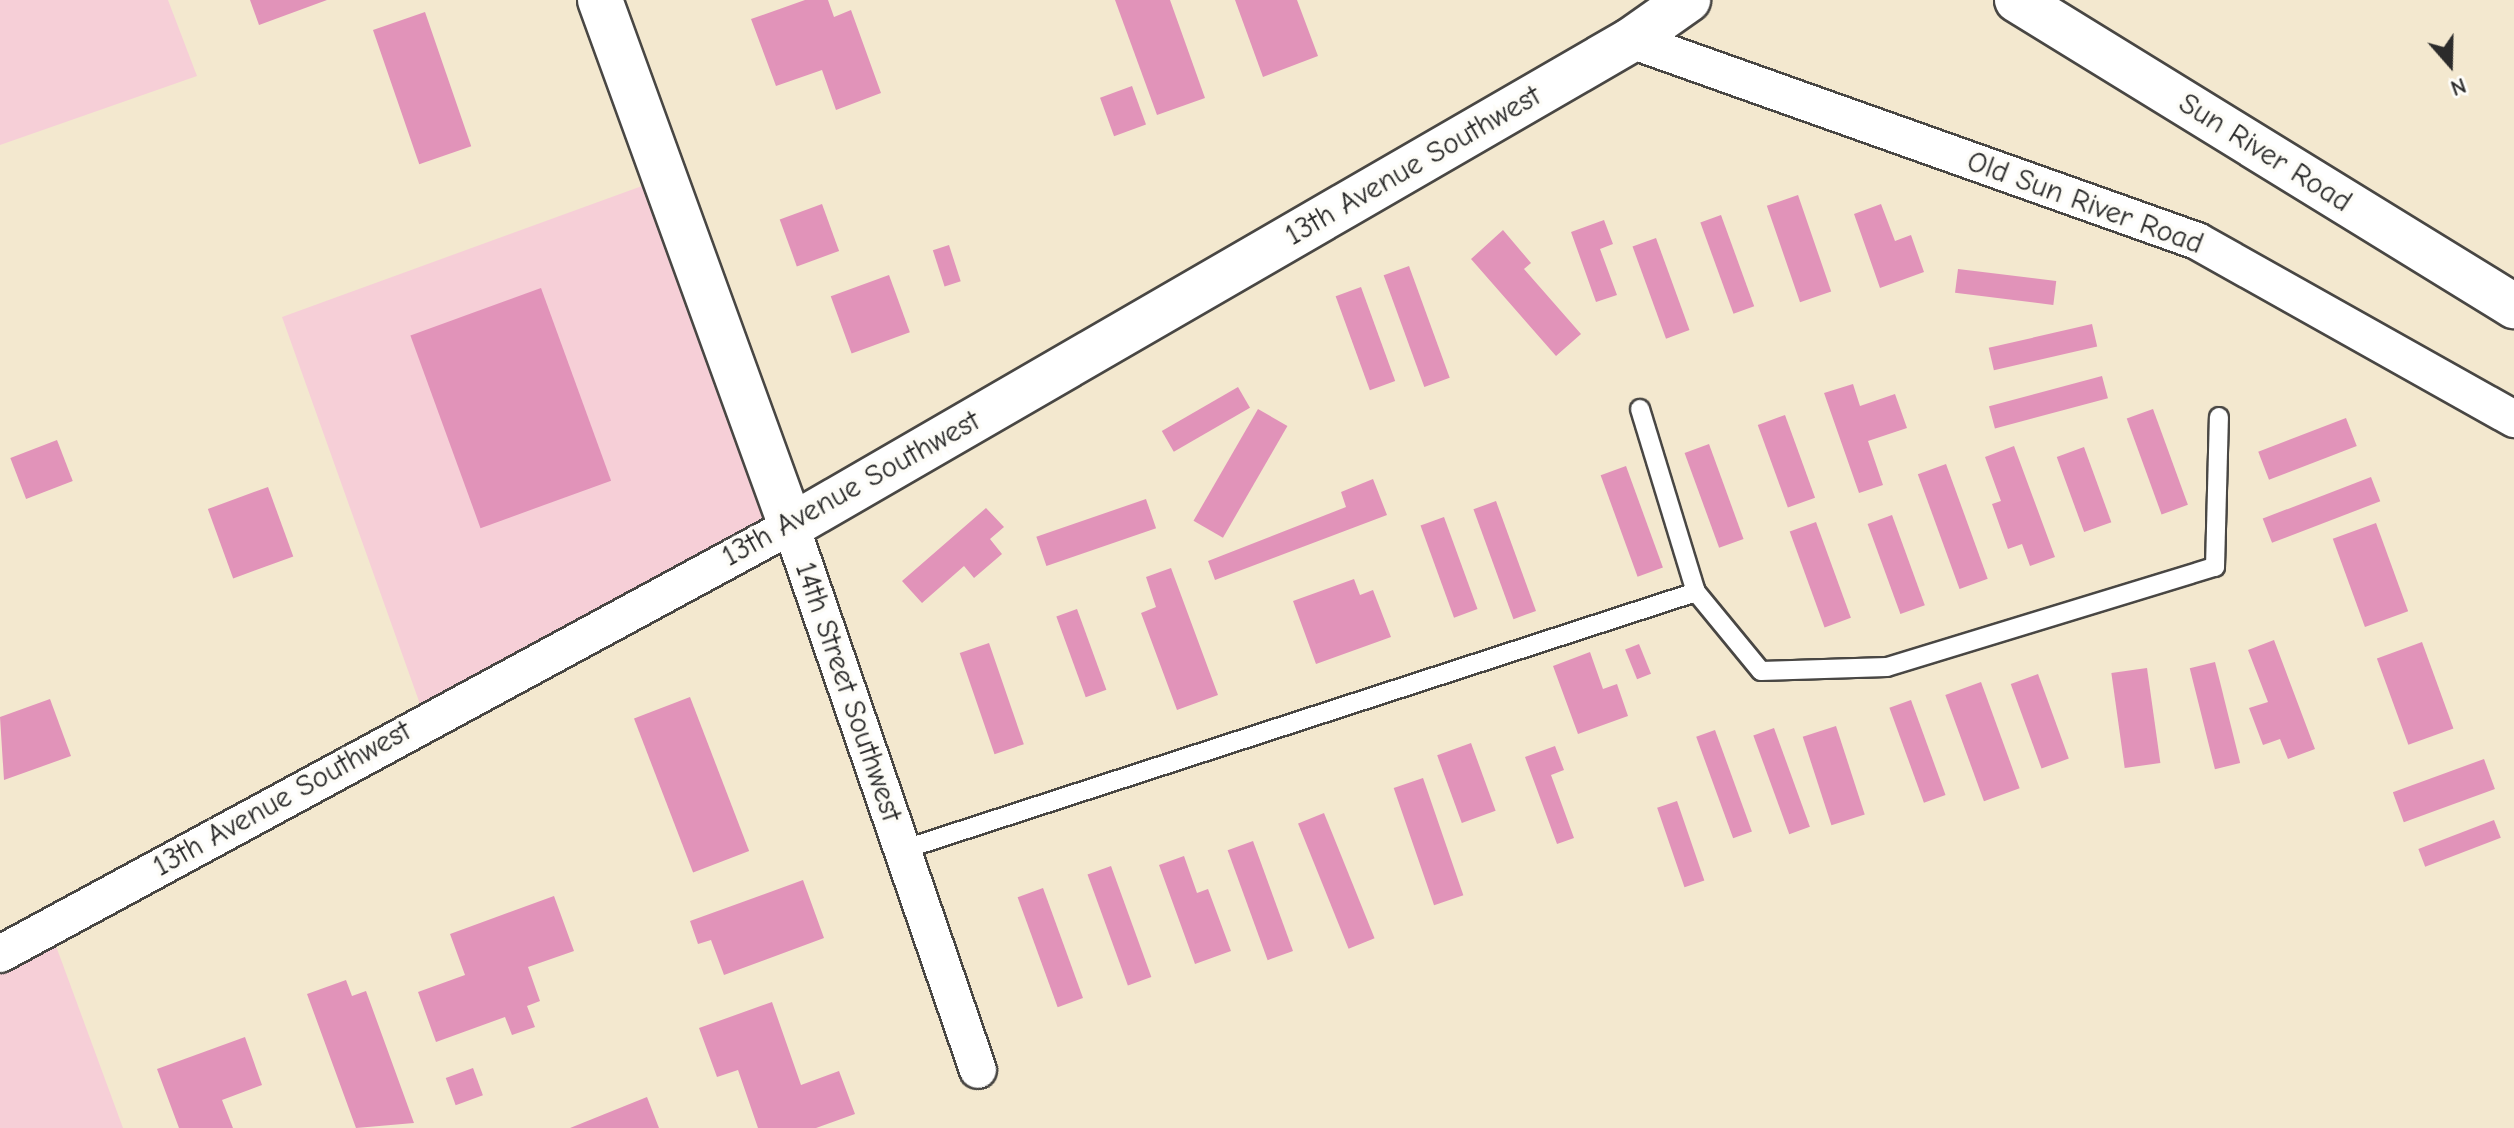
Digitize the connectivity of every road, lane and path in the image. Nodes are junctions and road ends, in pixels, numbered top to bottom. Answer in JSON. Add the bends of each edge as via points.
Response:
{"nodes":[{"id":1,"x":600,"y":0,"type":"edge"},
{"id":2,"x":1688,"y":0,"type":"edge"},
{"id":3,"x":2017,"y":0,"type":"edge"},
{"id":4,"x":1631,"y":40,"type":"junction"},
{"id":5,"x":2514,"y":306,"type":"edge"},
{"id":6,"x":1640,"y":409,"type":"dead end"},
{"id":7,"x":2219,"y":417,"type":"dead end"},
{"id":8,"x":2514,"y":419,"type":"edge"},
{"id":9,"x":791,"y":526,"type":"junction"},
{"id":10,"x":1696,"y":592,"type":"junction"},
{"id":11,"x":902,"y":850,"type":"junction"},
{"id":12,"x":0,"y":954,"type":"edge"},
{"id":13,"x":978,"y":1070,"type":"dead end"}],
"edges":[{"from":1,"to":9,"type":"street","name":"14th Street Southwest"},
{"from":2,"to":4,"type":"street","name":"13th Avenue Southwest"},
{"from":3,"to":5,"type":"street","name":"Sun River Road"},
{"from":4,"to":8,"type":"street","name":"Old Sun River Road","via":[[2197,241]]},
{"from":4,"to":9,"type":"street","name":"13th Avenue Southwest"},
{"from":6,"to":10,"type":"lane"},
{"from":7,"to":10,"type":"lane","via":[[2215,567],[1887,667],[1761,671]]},
{"from":9,"to":11,"type":"street","name":"14th Street Southwest"},
{"from":9,"to":12,"type":"street","name":"13th Avenue Southwest"},
{"from":10,"to":11,"type":"lane"},
{"from":11,"to":13,"type":"street","name":"14th Street Southwest"}]}
